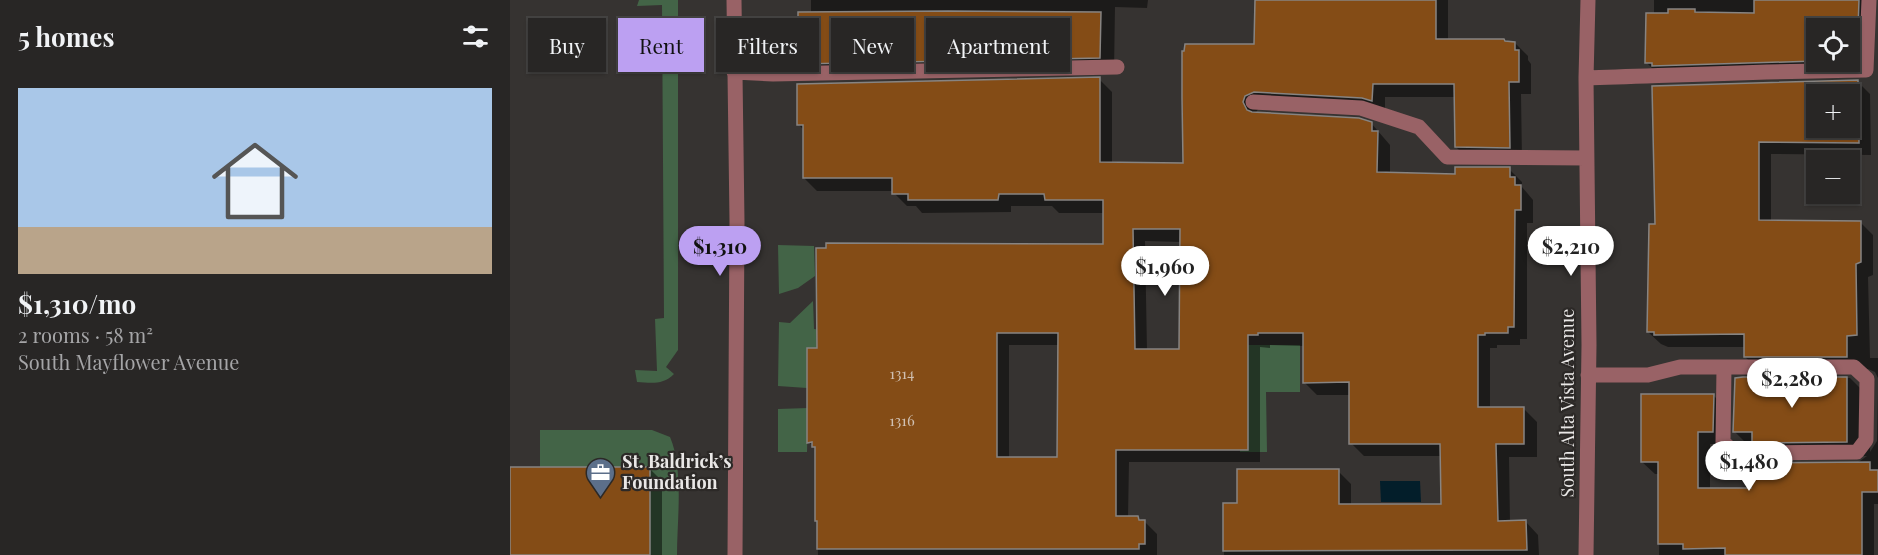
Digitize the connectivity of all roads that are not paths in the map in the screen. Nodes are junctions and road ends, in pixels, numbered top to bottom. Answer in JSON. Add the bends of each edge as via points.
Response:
{"nodes":[{"id":1,"x":734,"y":0,"type":"edge"},
{"id":2,"x":1588,"y":0,"type":"edge"},
{"id":3,"x":1869,"y":0,"type":"edge"},
{"id":4,"x":734,"y":18,"type":"edge"},
{"id":5,"x":1117,"y":67,"type":"dead end"},
{"id":6,"x":734,"y":72,"type":"joint"},
{"id":7,"x":1586,"y":78,"type":"junction"},
{"id":8,"x":1254,"y":102,"type":"dead end"},
{"id":9,"x":1586,"y":158,"type":"junction"},
{"id":10,"x":1724,"y":367,"type":"junction"},
{"id":11,"x":1588,"y":375,"type":"junction"},
{"id":12,"x":735,"y":555,"type":"edge"},
{"id":13,"x":1586,"y":555,"type":"edge"}],
"edges":[{"from":1,"to":4,"type":"street"},
{"from":2,"to":7,"type":"street","name":"South Alta Vista Avenue"},
{"from":3,"to":7,"type":"street","via":[[1866,70]]},
{"from":5,"to":6,"type":"street"},
{"from":6,"to":12,"type":"street"},
{"from":7,"to":9,"type":"street","name":"South Alta Vista Avenue"},
{"from":8,"to":9,"type":"street","via":[[1361,108],[1419,127],[1447,157]]},
{"from":9,"to":11,"type":"street","name":"South Alta Vista Avenue"},
{"from":10,"to":10,"type":"street","via":[[1854,367],[1867,379],[1866,440],[1857,452],[1735,453],[1723,442]]},
{"from":10,"to":11,"type":"street","via":[[1680,367],[1648,375]]},
{"from":11,"to":13,"type":"street","name":"South Alta Vista Avenue"}]}
